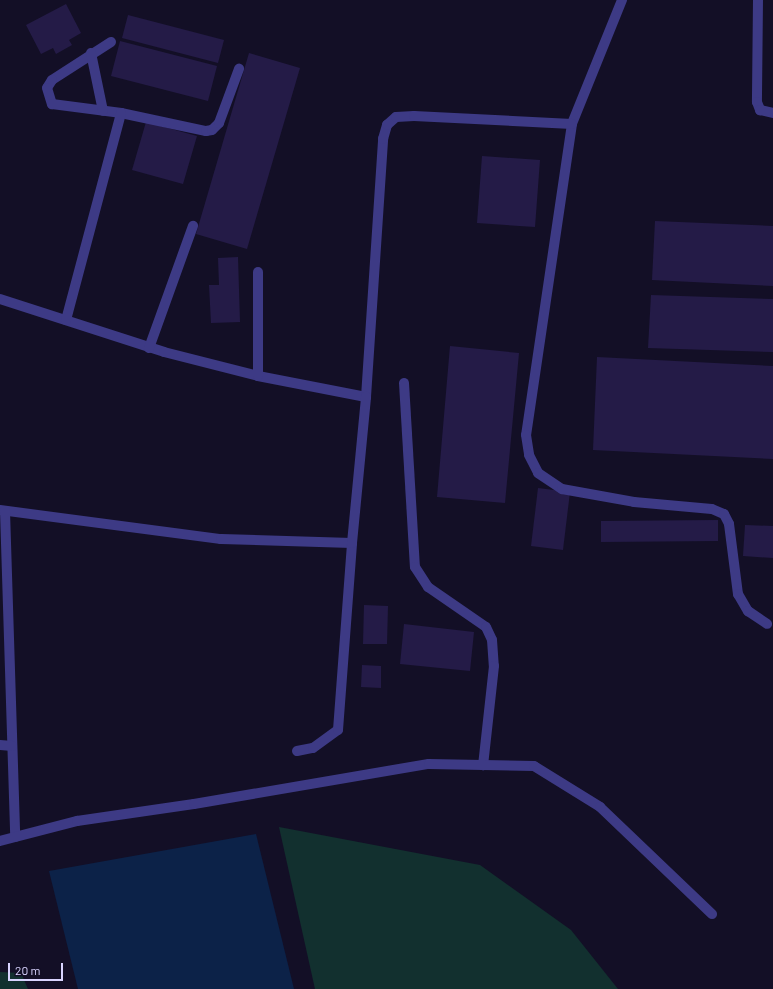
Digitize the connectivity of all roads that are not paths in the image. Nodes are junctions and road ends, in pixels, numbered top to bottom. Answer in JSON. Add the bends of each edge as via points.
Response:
{"nodes":[{"id":1,"x":622,"y":0,"type":"edge"},
{"id":2,"x":758,"y":0,"type":"edge"},
{"id":3,"x":112,"y":42,"type":"dead end"},
{"id":4,"x":91,"y":53,"type":"junction"},
{"id":5,"x":239,"y":69,"type":"dead end"},
{"id":6,"x":103,"y":111,"type":"junction"},
{"id":7,"x":121,"y":113,"type":"junction"},
{"id":8,"x":773,"y":114,"type":"edge"},
{"id":9,"x":572,"y":124,"type":"junction"},
{"id":10,"x":192,"y":226,"type":"dead end"},
{"id":11,"x":258,"y":272,"type":"dead end"},
{"id":12,"x":0,"y":299,"type":"edge"},
{"id":13,"x":66,"y":320,"type":"junction"},
{"id":14,"x":149,"y":348,"type":"junction"},
{"id":15,"x":258,"y":376,"type":"junction"},
{"id":16,"x":404,"y":383,"type":"dead end"},
{"id":17,"x":366,"y":397,"type":"junction"},
{"id":18,"x":3,"y":511,"type":"edge"},
{"id":19,"x":352,"y":544,"type":"junction"},
{"id":20,"x":767,"y":624,"type":"dead end"},
{"id":21,"x":0,"y":745,"type":"edge"},
{"id":22,"x":12,"y":746,"type":"junction"},
{"id":23,"x":297,"y":751,"type":"dead end"},
{"id":24,"x":483,"y":765,"type":"junction"},
{"id":25,"x":15,"y":837,"type":"junction"},
{"id":26,"x":0,"y":841,"type":"edge"},
{"id":27,"x":712,"y":914,"type":"dead end"}],
"edges":[{"from":1,"to":9,"type":"street"},
{"from":2,"to":8,"type":"street","via":[[757,102],[760,110]]},
{"from":3,"to":4,"type":"street"},
{"from":4,"to":6,"type":"street"},
{"from":4,"to":6,"type":"street","via":[[52,80],[47,88],[47,95],[56,106]]},
{"from":5,"to":7,"type":"street","via":[[220,123],[212,130],[206,132]]},
{"from":6,"to":7,"type":"street"},
{"from":7,"to":13,"type":"street"},
{"from":9,"to":17,"type":"street","via":[[414,116],[396,117],[387,125],[383,139]]},
{"from":9,"to":20,"type":"street","via":[[526,435],[529,455],[538,473],[562,489],[634,502],[712,509],[724,514],[729,524],[738,594],[748,611]]},
{"from":10,"to":14,"type":"street"},
{"from":11,"to":15,"type":"street"},
{"from":12,"to":13,"type":"street"},
{"from":13,"to":14,"type":"street"},
{"from":14,"to":15,"type":"street"},
{"from":15,"to":17,"type":"street"},
{"from":16,"to":24,"type":"street","via":[[415,567],[428,586],[486,626],[492,640],[494,666]]},
{"from":17,"to":19,"type":"street"},
{"from":18,"to":19,"type":"street","via":[[221,539]]},
{"from":18,"to":22,"type":"street"},
{"from":19,"to":23,"type":"street","via":[[338,730],[313,748]]},
{"from":21,"to":22,"type":"street"},
{"from":22,"to":25,"type":"street"},
{"from":24,"to":25,"type":"street","via":[[428,764],[77,821]]},
{"from":24,"to":27,"type":"street","via":[[534,766],[600,807]]},
{"from":25,"to":26,"type":"street"}]}
